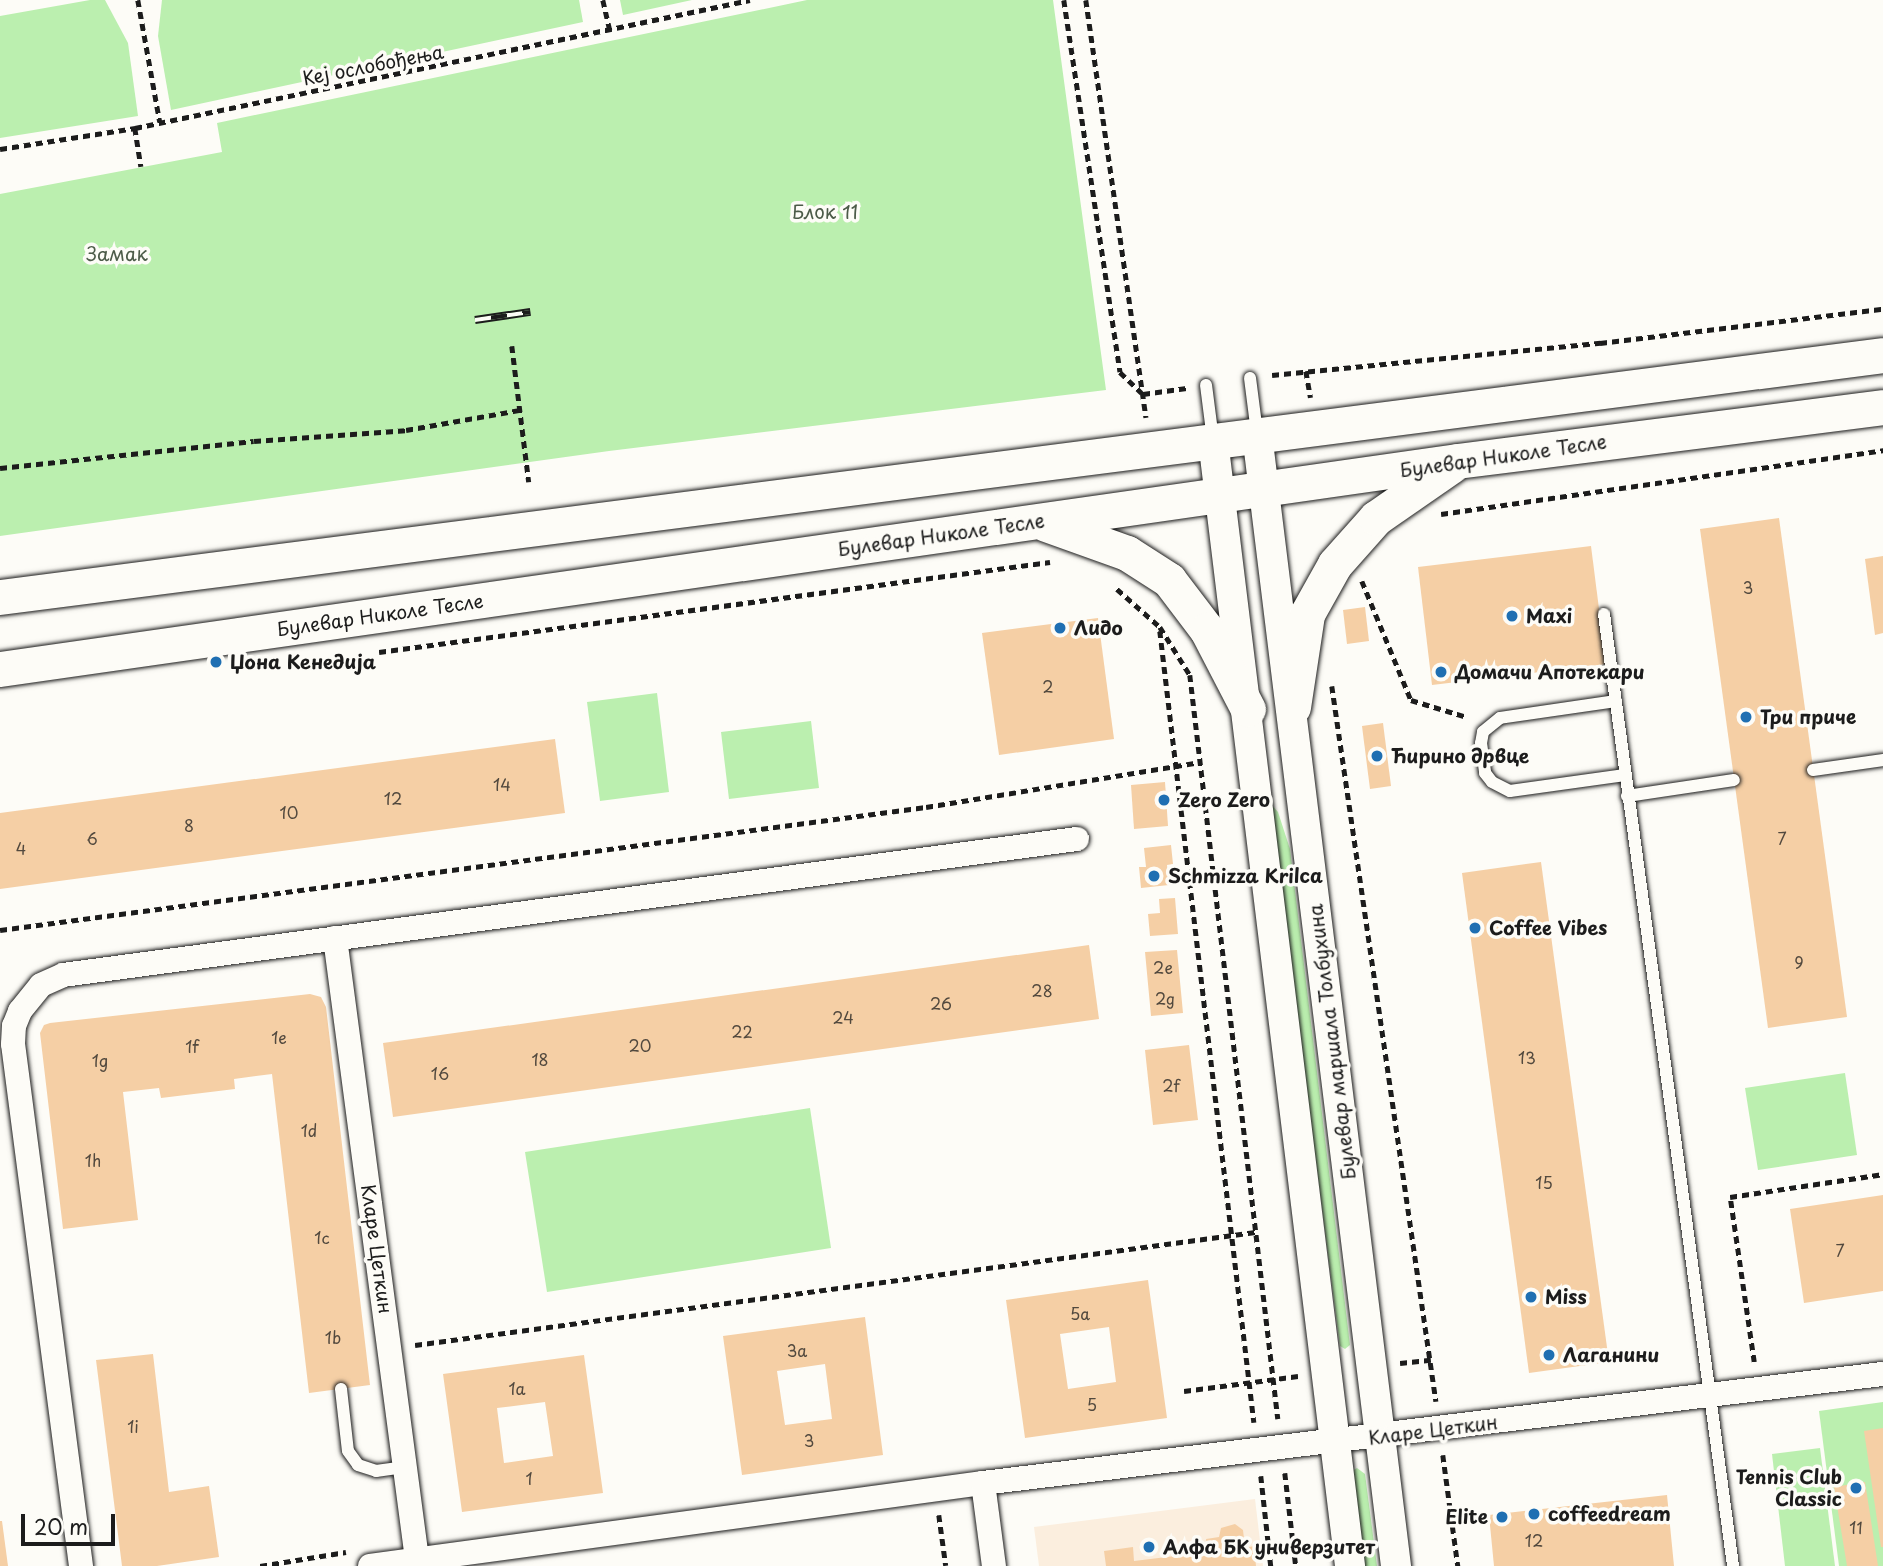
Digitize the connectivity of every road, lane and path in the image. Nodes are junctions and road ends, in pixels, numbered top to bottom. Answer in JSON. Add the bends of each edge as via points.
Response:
{"nodes":[{"id":1,"x":138,"y":0,"type":"edge"},
{"id":2,"x":603,"y":0,"type":"edge"},
{"id":3,"x":750,"y":0,"type":"edge"},
{"id":4,"x":1064,"y":0,"type":"edge"},
{"id":5,"x":1086,"y":0,"type":"edge"},
{"id":6,"x":610,"y":31,"type":"junction"},
{"id":7,"x":160,"y":122,"type":"junction"},
{"id":8,"x":135,"y":128,"type":"junction"},
{"id":9,"x":0,"y":149,"type":"edge"},
{"id":10,"x":141,"y":167,"type":"dead end"},
{"id":11,"x":1883,"y":309,"type":"edge"},
{"id":12,"x":512,"y":346,"type":"dead end"},
{"id":13,"x":1883,"y":355,"type":"edge"},
{"id":14,"x":1250,"y":378,"type":"joint"},
{"id":15,"x":1206,"y":386,"type":"joint"},
{"id":16,"x":1143,"y":394,"type":"junction"},
{"id":17,"x":1883,"y":407,"type":"edge"},
{"id":18,"x":520,"y":410,"type":"junction"},
{"id":19,"x":1257,"y":434,"type":"junction"},
{"id":20,"x":1213,"y":440,"type":"junction"},
{"id":21,"x":1883,"y":450,"type":"edge"},
{"id":22,"x":1457,"y":461,"type":"junction"},
{"id":23,"x":0,"y":468,"type":"edge"},
{"id":24,"x":529,"y":482,"type":"dead end"},
{"id":25,"x":1265,"y":490,"type":"junction"},
{"id":26,"x":1220,"y":496,"type":"junction"},
{"id":27,"x":1430,"y":516,"type":"dead end"},
{"id":28,"x":1039,"y":521,"type":"junction"},
{"id":29,"x":1053,"y":562,"type":"dead end"},
{"id":30,"x":1361,"y":578,"type":"dead end"},
{"id":31,"x":1114,"y":586,"type":"dead end"},
{"id":32,"x":0,"y":597,"type":"edge"},
{"id":33,"x":1604,"y":614,"type":"dead end"},
{"id":34,"x":1160,"y":627,"type":"junction"},
{"id":35,"x":377,"y":652,"type":"dead end"},
{"id":36,"x":0,"y":669,"type":"edge"},
{"id":37,"x":1332,"y":683,"type":"dead end"},
{"id":38,"x":1616,"y":701,"type":"junction"},
{"id":39,"x":1293,"y":707,"type":"junction"},
{"id":40,"x":1248,"y":709,"type":"junction"},
{"id":41,"x":1490,"y":724,"type":"junction"},
{"id":42,"x":1883,"y":760,"type":"edge"},
{"id":43,"x":1200,"y":762,"type":"junction"},
{"id":44,"x":1176,"y":765,"type":"junction"},
{"id":45,"x":1813,"y":769,"type":"dead end"},
{"id":46,"x":1625,"y":775,"type":"junction"},
{"id":47,"x":1734,"y":780,"type":"dead end"},
{"id":48,"x":1628,"y":796,"type":"junction"},
{"id":49,"x":1077,"y":839,"type":"dead end"},
{"id":50,"x":0,"y":930,"type":"edge"},
{"id":51,"x":335,"y":938,"type":"junction"},
{"id":52,"x":1883,"y":1174,"type":"edge"},
{"id":53,"x":1255,"y":1232,"type":"junction"},
{"id":54,"x":1232,"y":1235,"type":"junction"},
{"id":55,"x":390,"y":1348,"type":"junction"},
{"id":56,"x":1755,"y":1366,"type":"dead end"},
{"id":57,"x":1326,"y":1372,"type":"junction"},
{"id":58,"x":1883,"y":1374,"type":"edge"},
{"id":59,"x":1273,"y":1379,"type":"junction"},
{"id":60,"x":1249,"y":1382,"type":"junction"},
{"id":61,"x":341,"y":1389,"type":"dead end"},
{"id":62,"x":1184,"y":1391,"type":"dead end"},
{"id":63,"x":1709,"y":1397,"type":"junction"},
{"id":64,"x":1440,"y":1429,"type":"junction"},
{"id":65,"x":1379,"y":1437,"type":"junction"},
{"id":66,"x":1334,"y":1441,"type":"junction"},
{"id":67,"x":1270,"y":1449,"type":"junction"},
{"id":68,"x":406,"y":1467,"type":"junction"},
{"id":69,"x":983,"y":1483,"type":"junction"},
{"id":70,"x":936,"y":1489,"type":"junction"},
{"id":71,"x":417,"y":1559,"type":"junction"},
{"id":72,"x":81,"y":1566,"type":"edge"},
{"id":73,"x":373,"y":1566,"type":"edge"},
{"id":74,"x":946,"y":1566,"type":"edge"},
{"id":75,"x":994,"y":1566,"type":"edge"},
{"id":76,"x":1271,"y":1566,"type":"edge"},
{"id":77,"x":1296,"y":1566,"type":"edge"},
{"id":78,"x":1350,"y":1566,"type":"edge"},
{"id":79,"x":1396,"y":1566,"type":"edge"},
{"id":80,"x":1458,"y":1566,"type":"edge"},
{"id":81,"x":1733,"y":1566,"type":"edge"}],
"edges":[{"from":1,"to":7,"type":"path"},
{"from":2,"to":6,"type":"path"},
{"from":3,"to":6,"type":"path","name":"Кеј ослобођења"},
{"from":4,"to":16,"type":"path","via":[[1121,372]]},
{"from":5,"to":16,"type":"path"},
{"from":6,"to":7,"type":"path","name":"Кеј ослобођења"},
{"from":7,"to":8,"type":"path","name":"Кеј ослобођења"},
{"from":8,"to":9,"type":"path","name":"Кеј ослобођења"},
{"from":8,"to":10,"type":"path"},
{"from":11,"to":14,"type":"path"},
{"from":12,"to":18,"type":"path"},
{"from":13,"to":19,"type":"main road"},
{"from":14,"to":19,"type":"lane"},
{"from":15,"to":16,"type":"path"},
{"from":15,"to":20,"type":"lane"},
{"from":17,"to":22,"type":"main road","name":"Булевар Николе Тесле"},
{"from":18,"to":23,"type":"path","via":[[406,430]]},
{"from":18,"to":24,"type":"path"},
{"from":19,"to":20,"type":"main road"},
{"from":19,"to":25,"type":"street","name":"Булевар маршала Толбухина"},
{"from":20,"to":26,"type":"street"},
{"from":20,"to":32,"type":"main road"},
{"from":21,"to":27,"type":"path"},
{"from":22,"to":25,"type":"main road","name":"Булевар Николе Тесле"},
{"from":22,"to":39,"type":"main road","via":[[1376,519],[1335,564],[1307,614]]},
{"from":25,"to":26,"type":"main road","name":"Булевар Николе Тесле"},
{"from":25,"to":39,"type":"street","name":"Булевар маршала Толбухина"},
{"from":26,"to":28,"type":"main road","name":"Булевар Николе Тесле"},
{"from":26,"to":40,"type":"street"},
{"from":28,"to":36,"type":"main road","name":"Булевар Николе Тесле"},
{"from":28,"to":40,"type":"main road","via":[[1127,553],[1169,580],[1207,630]]},
{"from":29,"to":35,"type":"path"},
{"from":30,"to":41,"type":"path","via":[[1411,700]]},
{"from":31,"to":34,"type":"path"},
{"from":33,"to":38,"type":"lane"},
{"from":34,"to":43,"type":"path","via":[[1190,675]]},
{"from":34,"to":44,"type":"path"},
{"from":37,"to":64,"type":"path"},
{"from":38,"to":41,"type":"lane","via":[[1500,718]]},
{"from":38,"to":46,"type":"lane"},
{"from":39,"to":65,"type":"street","name":"Булевар маршала Толбухина"},
{"from":40,"to":57,"type":"street"},
{"from":41,"to":46,"type":"lane","via":[[1481,743],[1485,773],[1510,792]]},
{"from":42,"to":45,"type":"lane"},
{"from":43,"to":44,"type":"path"},
{"from":43,"to":53,"type":"path"},
{"from":44,"to":50,"type":"path","via":[[926,807]]},
{"from":44,"to":54,"type":"path"},
{"from":46,"to":48,"type":"lane"},
{"from":47,"to":48,"type":"lane"},
{"from":48,"to":63,"type":"lane"},
{"from":49,"to":51,"type":"street"},
{"from":51,"to":55,"type":"street","name":"Кларе Цеткин"},
{"from":51,"to":72,"type":"street","via":[[63,975],[41,985],[14,1026]]},
{"from":52,"to":56,"type":"path","via":[[1730,1197]]},
{"from":53,"to":54,"type":"path"},
{"from":53,"to":59,"type":"path"},
{"from":54,"to":55,"type":"path"},
{"from":54,"to":60,"type":"path"},
{"from":55,"to":68,"type":"street","name":"Кларе Цеткин"},
{"from":57,"to":59,"type":"path"},
{"from":57,"to":66,"type":"street"},
{"from":58,"to":63,"type":"street","name":"Кларе Цеткин"},
{"from":59,"to":60,"type":"path"},
{"from":59,"to":67,"type":"path"},
{"from":60,"to":62,"type":"path"},
{"from":60,"to":67,"type":"path"},
{"from":61,"to":68,"type":"lane","via":[[348,1451],[358,1465],[376,1471]]},
{"from":63,"to":64,"type":"street","name":"Кларе Цеткин"},
{"from":63,"to":81,"type":"lane"},
{"from":64,"to":65,"type":"street","name":"Кларе Цеткин"},
{"from":64,"to":80,"type":"path"},
{"from":65,"to":66,"type":"street","name":"Кларе Цеткин"},
{"from":65,"to":79,"type":"street","name":"Булевар маршала Толбухина"},
{"from":66,"to":67,"type":"street","name":"Кларе Цеткин"},
{"from":66,"to":78,"type":"street"},
{"from":67,"to":69,"type":"street","name":"Кларе Цеткин"},
{"from":67,"to":76,"type":"path"},
{"from":67,"to":77,"type":"path"},
{"from":68,"to":71,"type":"street","name":"Кларе Цеткин"},
{"from":69,"to":70,"type":"street","name":"Кларе Цеткин"},
{"from":69,"to":75,"type":"street"},
{"from":70,"to":71,"type":"street","name":"Кларе Цеткин"},
{"from":70,"to":74,"type":"path"},
{"from":71,"to":73,"type":"street","name":"Кларе Цеткин"}]}
